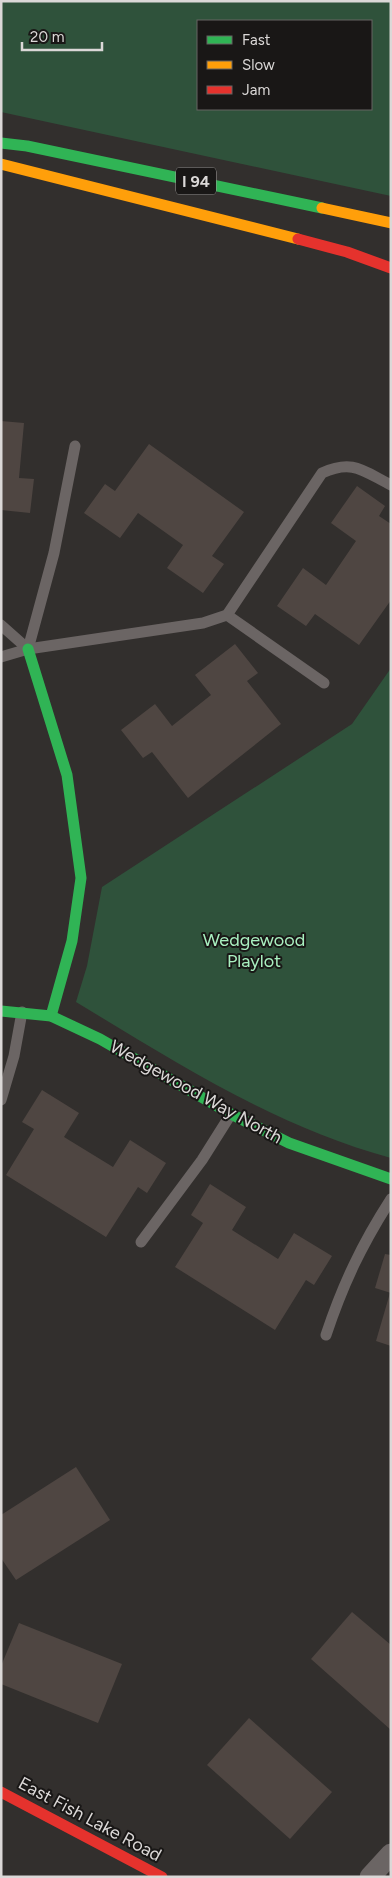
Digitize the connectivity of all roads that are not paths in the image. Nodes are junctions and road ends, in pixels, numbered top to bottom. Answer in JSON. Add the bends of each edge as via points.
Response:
{"nodes":[{"id":1,"x":1,"y":143,"type":"edge"},
{"id":2,"x":1,"y":164,"type":"edge"},
{"id":3,"x":391,"y":223,"type":"edge"},
{"id":4,"x":391,"y":268,"type":"edge"},
{"id":5,"x":75,"y":446,"type":"dead end"},
{"id":6,"x":391,"y":485,"type":"edge"},
{"id":7,"x":227,"y":615,"type":"junction"},
{"id":8,"x":1,"y":625,"type":"edge"},
{"id":9,"x":28,"y":649,"type":"junction"},
{"id":10,"x":1,"y":657,"type":"edge"},
{"id":11,"x":324,"y":682,"type":"dead end"},
{"id":12,"x":1,"y":1011,"type":"edge"},
{"id":13,"x":22,"y":1012,"type":"junction"},
{"id":14,"x":51,"y":1016,"type":"junction"},
{"id":15,"x":1,"y":1100,"type":"edge"},
{"id":16,"x":231,"y":1114,"type":"junction"},
{"id":17,"x":391,"y":1179,"type":"edge"},
{"id":18,"x":391,"y":1199,"type":"edge"},
{"id":19,"x":142,"y":1242,"type":"dead end"},
{"id":20,"x":326,"y":1334,"type":"dead end"},
{"id":21,"x":1,"y":1792,"type":"edge"},
{"id":22,"x":391,"y":1854,"type":"edge"},
{"id":23,"x":162,"y":1877,"type":"edge"},
{"id":24,"x":370,"y":1877,"type":"edge"}],
"edges":[{"from":1,"to":3,"type":"main road","number":"I 94"},
{"from":2,"to":4,"type":"main road","via":[[347,252]]},
{"from":5,"to":9,"type":"lane","via":[[54,552]]},
{"from":6,"to":7,"type":"lane","via":[[353,467],[339,466],[322,473]]},
{"from":7,"to":9,"type":"lane","via":[[203,623]]},
{"from":7,"to":11,"type":"lane"},
{"from":8,"to":9,"type":"lane"},
{"from":9,"to":10,"type":"lane"},
{"from":9,"to":14,"type":"main road","via":[[67,776],[81,878],[72,941]]},
{"from":12,"to":13,"type":"main road","name":"Wedgewood Way North"},
{"from":13,"to":14,"type":"main road","name":"Wedgewood Way North"},
{"from":13,"to":15,"type":"lane"},
{"from":14,"to":16,"type":"main road","name":"Wedgewood Way North","via":[[100,1039]]},
{"from":16,"to":17,"type":"main road","name":"Wedgewood Way North","via":[[289,1143]]},
{"from":16,"to":19,"type":"lane"},
{"from":18,"to":20,"type":"lane","via":[[356,1257]]},
{"from":21,"to":23,"type":"main road","name":"East Fish Lake Road"},
{"from":22,"to":24,"type":"street"}]}
